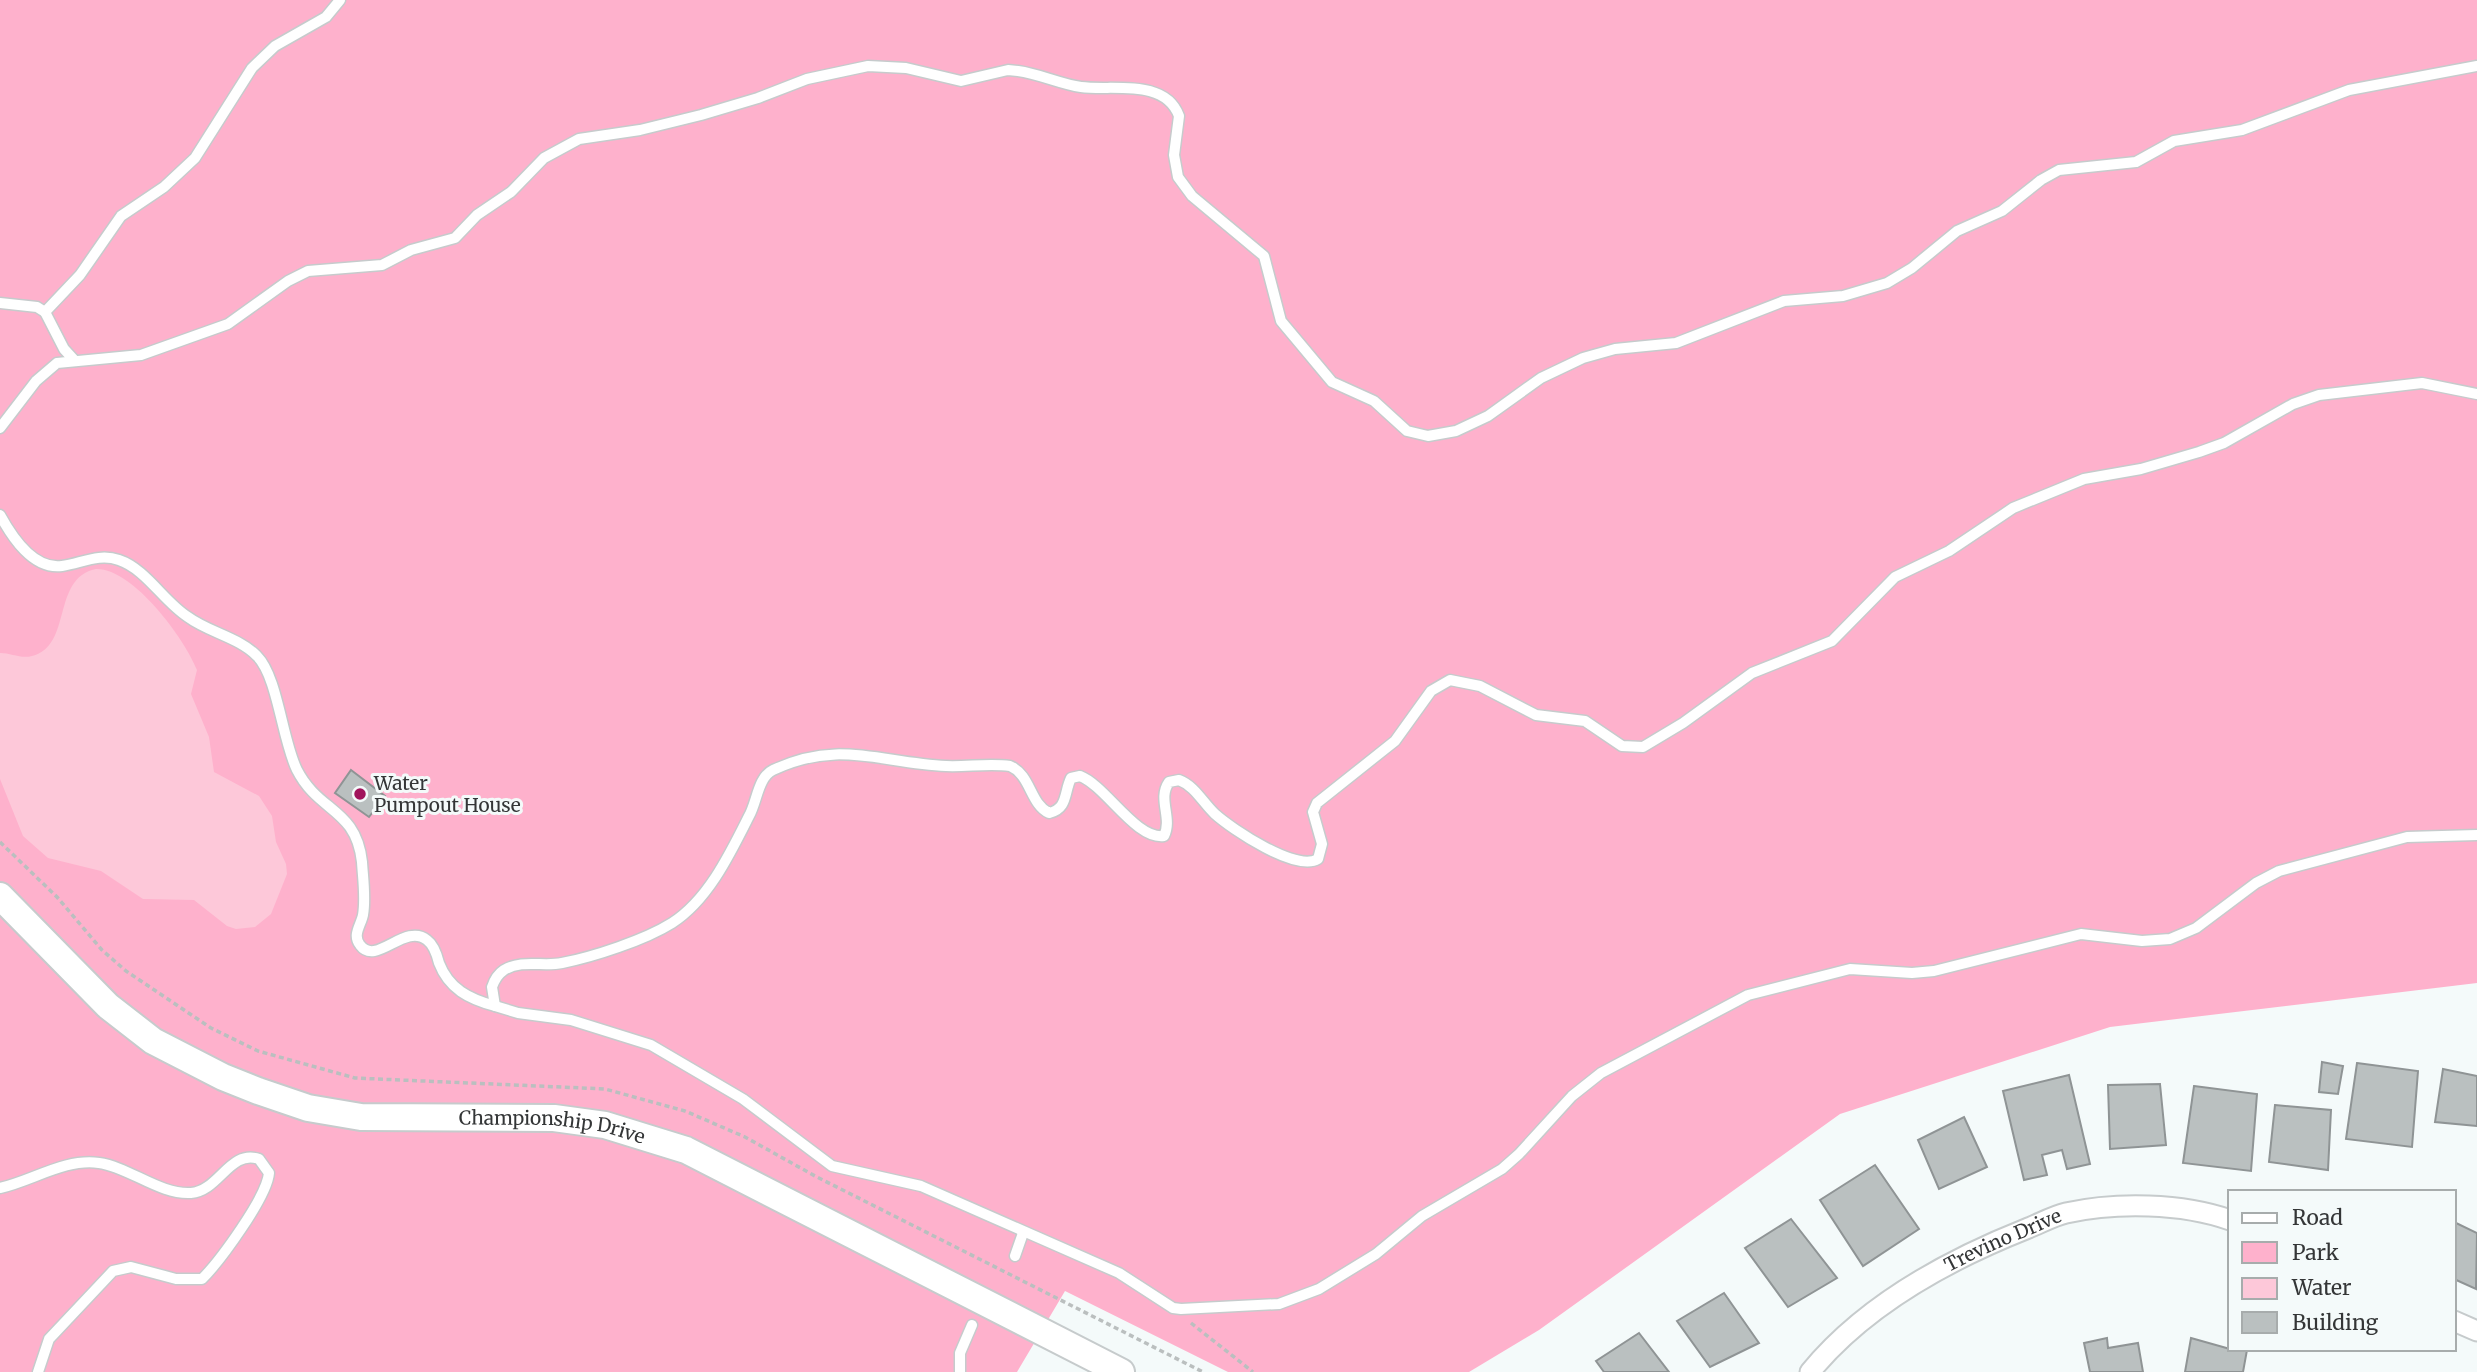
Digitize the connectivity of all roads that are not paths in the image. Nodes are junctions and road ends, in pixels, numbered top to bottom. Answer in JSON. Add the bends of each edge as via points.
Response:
{"nodes":[{"id":1,"x":340,"y":0,"type":"edge"},
{"id":2,"x":2477,"y":66,"type":"edge"},
{"id":3,"x":0,"y":303,"type":"edge"},
{"id":4,"x":45,"y":312,"type":"junction"},
{"id":5,"x":75,"y":360,"type":"junction"},
{"id":6,"x":2477,"y":394,"type":"edge"},
{"id":7,"x":0,"y":428,"type":"edge"},
{"id":8,"x":0,"y":515,"type":"edge"},
{"id":9,"x":2477,"y":835,"type":"edge"},
{"id":10,"x":0,"y":896,"type":"edge"},
{"id":11,"x":495,"y":1006,"type":"junction"},
{"id":12,"x":0,"y":1188,"type":"edge"},
{"id":13,"x":2228,"y":1219,"type":"edge"},
{"id":14,"x":1023,"y":1233,"type":"junction"},
{"id":15,"x":1015,"y":1256,"type":"dead end"},
{"id":16,"x":2456,"y":1322,"type":"edge"},
{"id":17,"x":972,"y":1325,"type":"dead end"},
{"id":18,"x":2477,"y":1331,"type":"edge"},
{"id":19,"x":38,"y":1372,"type":"edge"},
{"id":20,"x":960,"y":1372,"type":"edge"},
{"id":21,"x":1121,"y":1372,"type":"edge"},
{"id":22,"x":1810,"y":1372,"type":"edge"}],
"edges":[{"from":1,"to":4,"type":"lane","via":[[326,17],[275,46],[252,68],[195,158],[164,187],[121,216],[80,275]]},
{"from":2,"to":5,"type":"lane","via":[[2349,90],[2242,130],[2174,141],[2136,162],[2059,170],[2002,211],[1956,231],[1887,283],[1843,296],[1784,301],[1676,343],[1615,349],[1583,358],[1541,378],[1488,416],[1438,435],[1408,431],[1374,401],[1332,382],[1317,366],[1278,316],[1264,256],[1181,184],[1174,162],[1179,116],[1173,104],[1133,88],[1080,87],[1008,70],[961,81],[884,66],[837,71],[701,115],[579,139],[544,158],[512,192],[448,242],[411,250],[382,265],[308,271],[228,324],[141,355]]},
{"from":3,"to":4,"type":"lane"},
{"from":4,"to":5,"type":"lane"},
{"from":5,"to":7,"type":"lane","via":[[57,363],[40,376]]},
{"from":6,"to":11,"type":"lane","via":[[2422,383],[2319,395],[2284,408],[2224,443],[2141,469],[2084,479],[2013,508],[1949,551],[1895,577],[1832,641],[1752,673],[1643,747],[1622,746],[1586,720],[1536,715],[1466,681],[1441,683],[1430,691],[1395,741],[1317,803],[1312,812],[1322,850],[1318,859],[1308,863],[1287,858],[1231,826],[1179,780],[1166,787],[1167,828],[1159,837],[1139,827],[1097,786],[1080,776],[1071,778],[1063,805],[1049,813],[1038,804],[1019,771],[1010,766],[945,766],[861,753],[816,756],[765,776],[751,814],[711,882],[681,917],[575,961],[529,963],[505,970],[492,987]]},
{"from":8,"to":11,"type":"lane","via":[[15,539],[40,562],[55,566],[99,557],[121,560],[186,617],[257,655],[269,678],[298,771],[316,797],[351,824],[357,836],[363,912],[356,937],[361,946],[378,950],[406,936],[419,935],[430,943],[453,986]]},
{"from":9,"to":14,"type":"lane","via":[[2407,837],[2271,874],[2196,928],[2170,939],[2142,941],[2081,934],[1927,972],[1850,969],[1758,990],[1601,1073],[1572,1096],[1502,1170],[1422,1216],[1376,1254],[1319,1289],[1279,1304],[1170,1306],[1119,1273]]},
{"from":10,"to":21,"type":"street","name":"Championship Drive","via":[[108,1006],[153,1041],[223,1077],[308,1108],[361,1117],[554,1118],[644,1135],[686,1150]]},
{"from":11,"to":14,"type":"lane","via":[[571,1020],[651,1045],[743,1099],[832,1166],[921,1186]]},
{"from":12,"to":19,"type":"lane","via":[[91,1163],[185,1193],[214,1185],[245,1157],[258,1159],[270,1173],[257,1206],[202,1279],[118,1268],[54,1332]]},
{"from":13,"to":22,"type":"street","name":"Trevino Drive","via":[[2207,1212],[2126,1207],[2066,1213],[1982,1246],[1903,1291],[1829,1349]]},
{"from":14,"to":15,"type":"lane"},
{"from":16,"to":18,"type":"street"},
{"from":17,"to":20,"type":"lane","via":[[960,1353]]}]}
